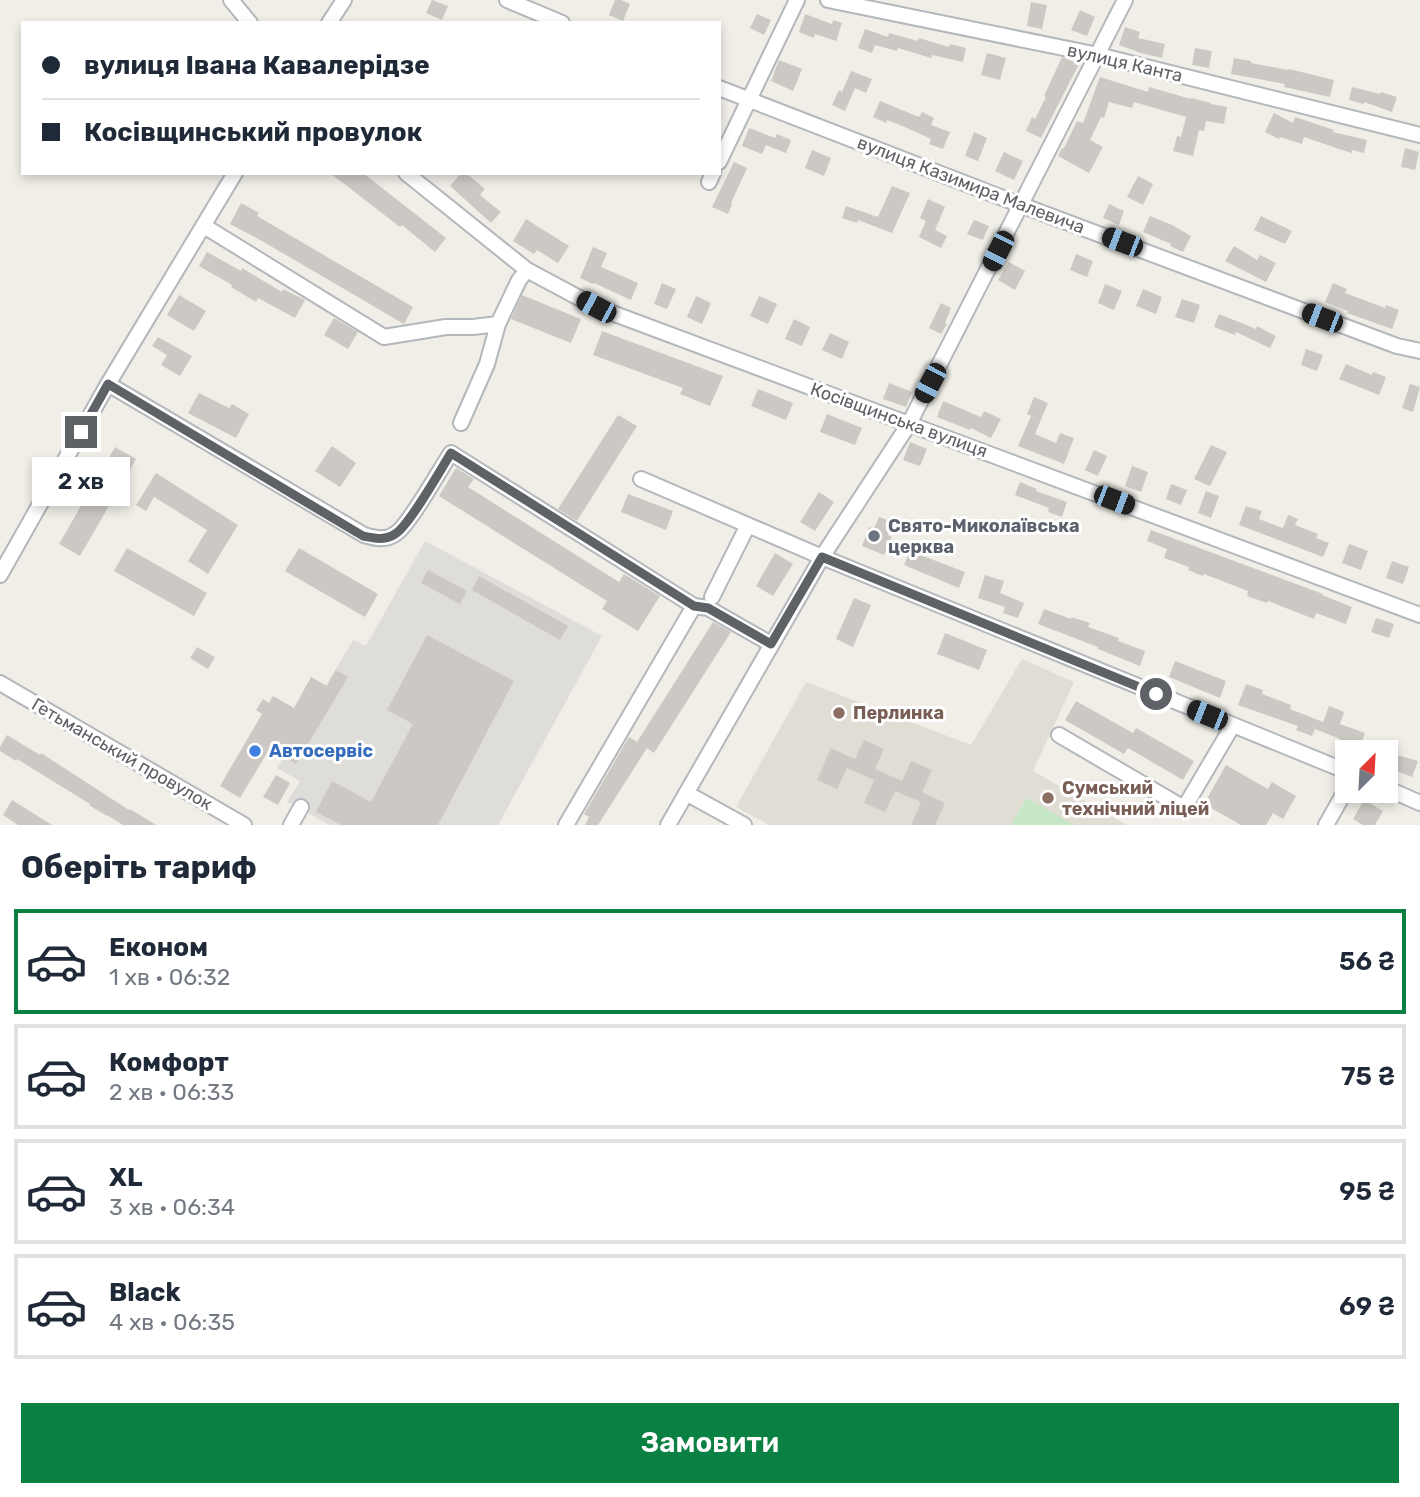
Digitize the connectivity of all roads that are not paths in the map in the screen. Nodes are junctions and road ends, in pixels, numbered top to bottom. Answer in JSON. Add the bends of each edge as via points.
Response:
{"nodes":[{"id":1,"x":231,"y":0,"type":"edge"},
{"id":2,"x":344,"y":0,"type":"edge"},
{"id":3,"x":507,"y":0,"type":"edge"},
{"id":4,"x":797,"y":0,"type":"edge"},
{"id":5,"x":828,"y":0,"type":"edge"},
{"id":6,"x":1125,"y":0,"type":"edge"},
{"id":7,"x":248,"y":21,"type":"edge"},
{"id":8,"x":330,"y":21,"type":"edge"},
{"id":9,"x":557,"y":21,"type":"edge"},
{"id":10,"x":1098,"y":55,"type":"junction"},
{"id":11,"x":721,"y":89,"type":"edge"},
{"id":12,"x":750,"y":101,"type":"junction"},
{"id":13,"x":1420,"y":135,"type":"edge"},
{"id":14,"x":721,"y":158,"type":"edge"},
{"id":15,"x":233,"y":175,"type":"edge"},
{"id":16,"x":408,"y":175,"type":"edge"},
{"id":17,"x":1021,"y":205,"type":"junction"},
{"id":18,"x":204,"y":226,"type":"junction"},
{"id":19,"x":527,"y":270,"type":"junction"},
{"id":20,"x":498,"y":324,"type":"junction"},
{"id":21,"x":1420,"y":351,"type":"edge"},
{"id":22,"x":108,"y":384,"type":"junction"},
{"id":23,"x":461,"y":423,"type":"dead end"},
{"id":24,"x":909,"y":424,"type":"junction"},
{"id":25,"x":641,"y":479,"type":"dead end"},
{"id":26,"x":748,"y":525,"type":"junction"},
{"id":27,"x":822,"y":557,"type":"junction"},
{"id":28,"x":0,"y":575,"type":"edge"},
{"id":29,"x":712,"y":597,"type":"dead end"},
{"id":30,"x":694,"y":606,"type":"junction"},
{"id":31,"x":1420,"y":615,"type":"edge"},
{"id":32,"x":771,"y":644,"type":"junction"},
{"id":33,"x":0,"y":683,"type":"edge"},
{"id":34,"x":1233,"y":725,"type":"junction"},
{"id":35,"x":1059,"y":735,"type":"dead end"},
{"id":36,"x":1335,"y":767,"type":"edge"},
{"id":37,"x":686,"y":793,"type":"junction"},
{"id":38,"x":1398,"y":793,"type":"edge"},
{"id":39,"x":1338,"y":803,"type":"edge"},
{"id":40,"x":1420,"y":803,"type":"edge"},
{"id":41,"x":301,"y":807,"type":"dead end"},
{"id":42,"x":244,"y":825,"type":"edge"},
{"id":43,"x":291,"y":825,"type":"edge"},
{"id":44,"x":566,"y":825,"type":"edge"},
{"id":45,"x":668,"y":825,"type":"edge"},
{"id":46,"x":744,"y":825,"type":"edge"},
{"id":47,"x":1326,"y":825,"type":"edge"}],
"edges":[{"from":1,"to":7,"type":"street"},
{"from":2,"to":8,"type":"street"},
{"from":3,"to":9,"type":"street"},
{"from":4,"to":12,"type":"street"},
{"from":5,"to":10,"type":"street","name":"вулиця Канта"},
{"from":6,"to":10,"type":"street"},
{"from":10,"to":13,"type":"street","name":"вулиця Канта"},
{"from":10,"to":17,"type":"street"},
{"from":11,"to":12,"type":"street","name":"вулиця Казимира Малевича"},
{"from":12,"to":14,"type":"street"},
{"from":12,"to":17,"type":"street","name":"вулиця Казимира Малевича"},
{"from":15,"to":18,"type":"street"},
{"from":16,"to":19,"type":"street","name":"Косівщинська вулиця"},
{"from":17,"to":21,"type":"street","name":"вулиця Казимира Малевича"},
{"from":17,"to":24,"type":"street"},
{"from":18,"to":20,"type":"street","via":[[384,337]]},
{"from":18,"to":22,"type":"street"},
{"from":19,"to":20,"type":"street"},
{"from":19,"to":24,"type":"street","name":"Косівщинська вулиця","via":[[596,307]]},
{"from":20,"to":23,"type":"street","via":[[487,364]]},
{"from":22,"to":28,"type":"street"},
{"from":22,"to":30,"type":"street","via":[[363,536],[382,539],[396,534],[451,453]]},
{"from":24,"to":27,"type":"street"},
{"from":24,"to":31,"type":"street","name":"Косівщинська вулиця"},
{"from":25,"to":26,"type":"street"},
{"from":26,"to":27,"type":"street"},
{"from":26,"to":29,"type":"street"},
{"from":27,"to":32,"type":"street"},
{"from":27,"to":34,"type":"street"},
{"from":30,"to":32,"type":"street","via":[[708,608]]},
{"from":30,"to":44,"type":"street"},
{"from":32,"to":37,"type":"street"},
{"from":33,"to":42,"type":"street","name":"Гетьманський провулок"},
{"from":34,"to":35,"type":"street","via":[[1184,808]]},
{"from":34,"to":36,"type":"street"},
{"from":37,"to":45,"type":"street"},
{"from":37,"to":46,"type":"street"},
{"from":38,"to":40,"type":"street"},
{"from":39,"to":47,"type":"street"},
{"from":41,"to":43,"type":"street"}]}
